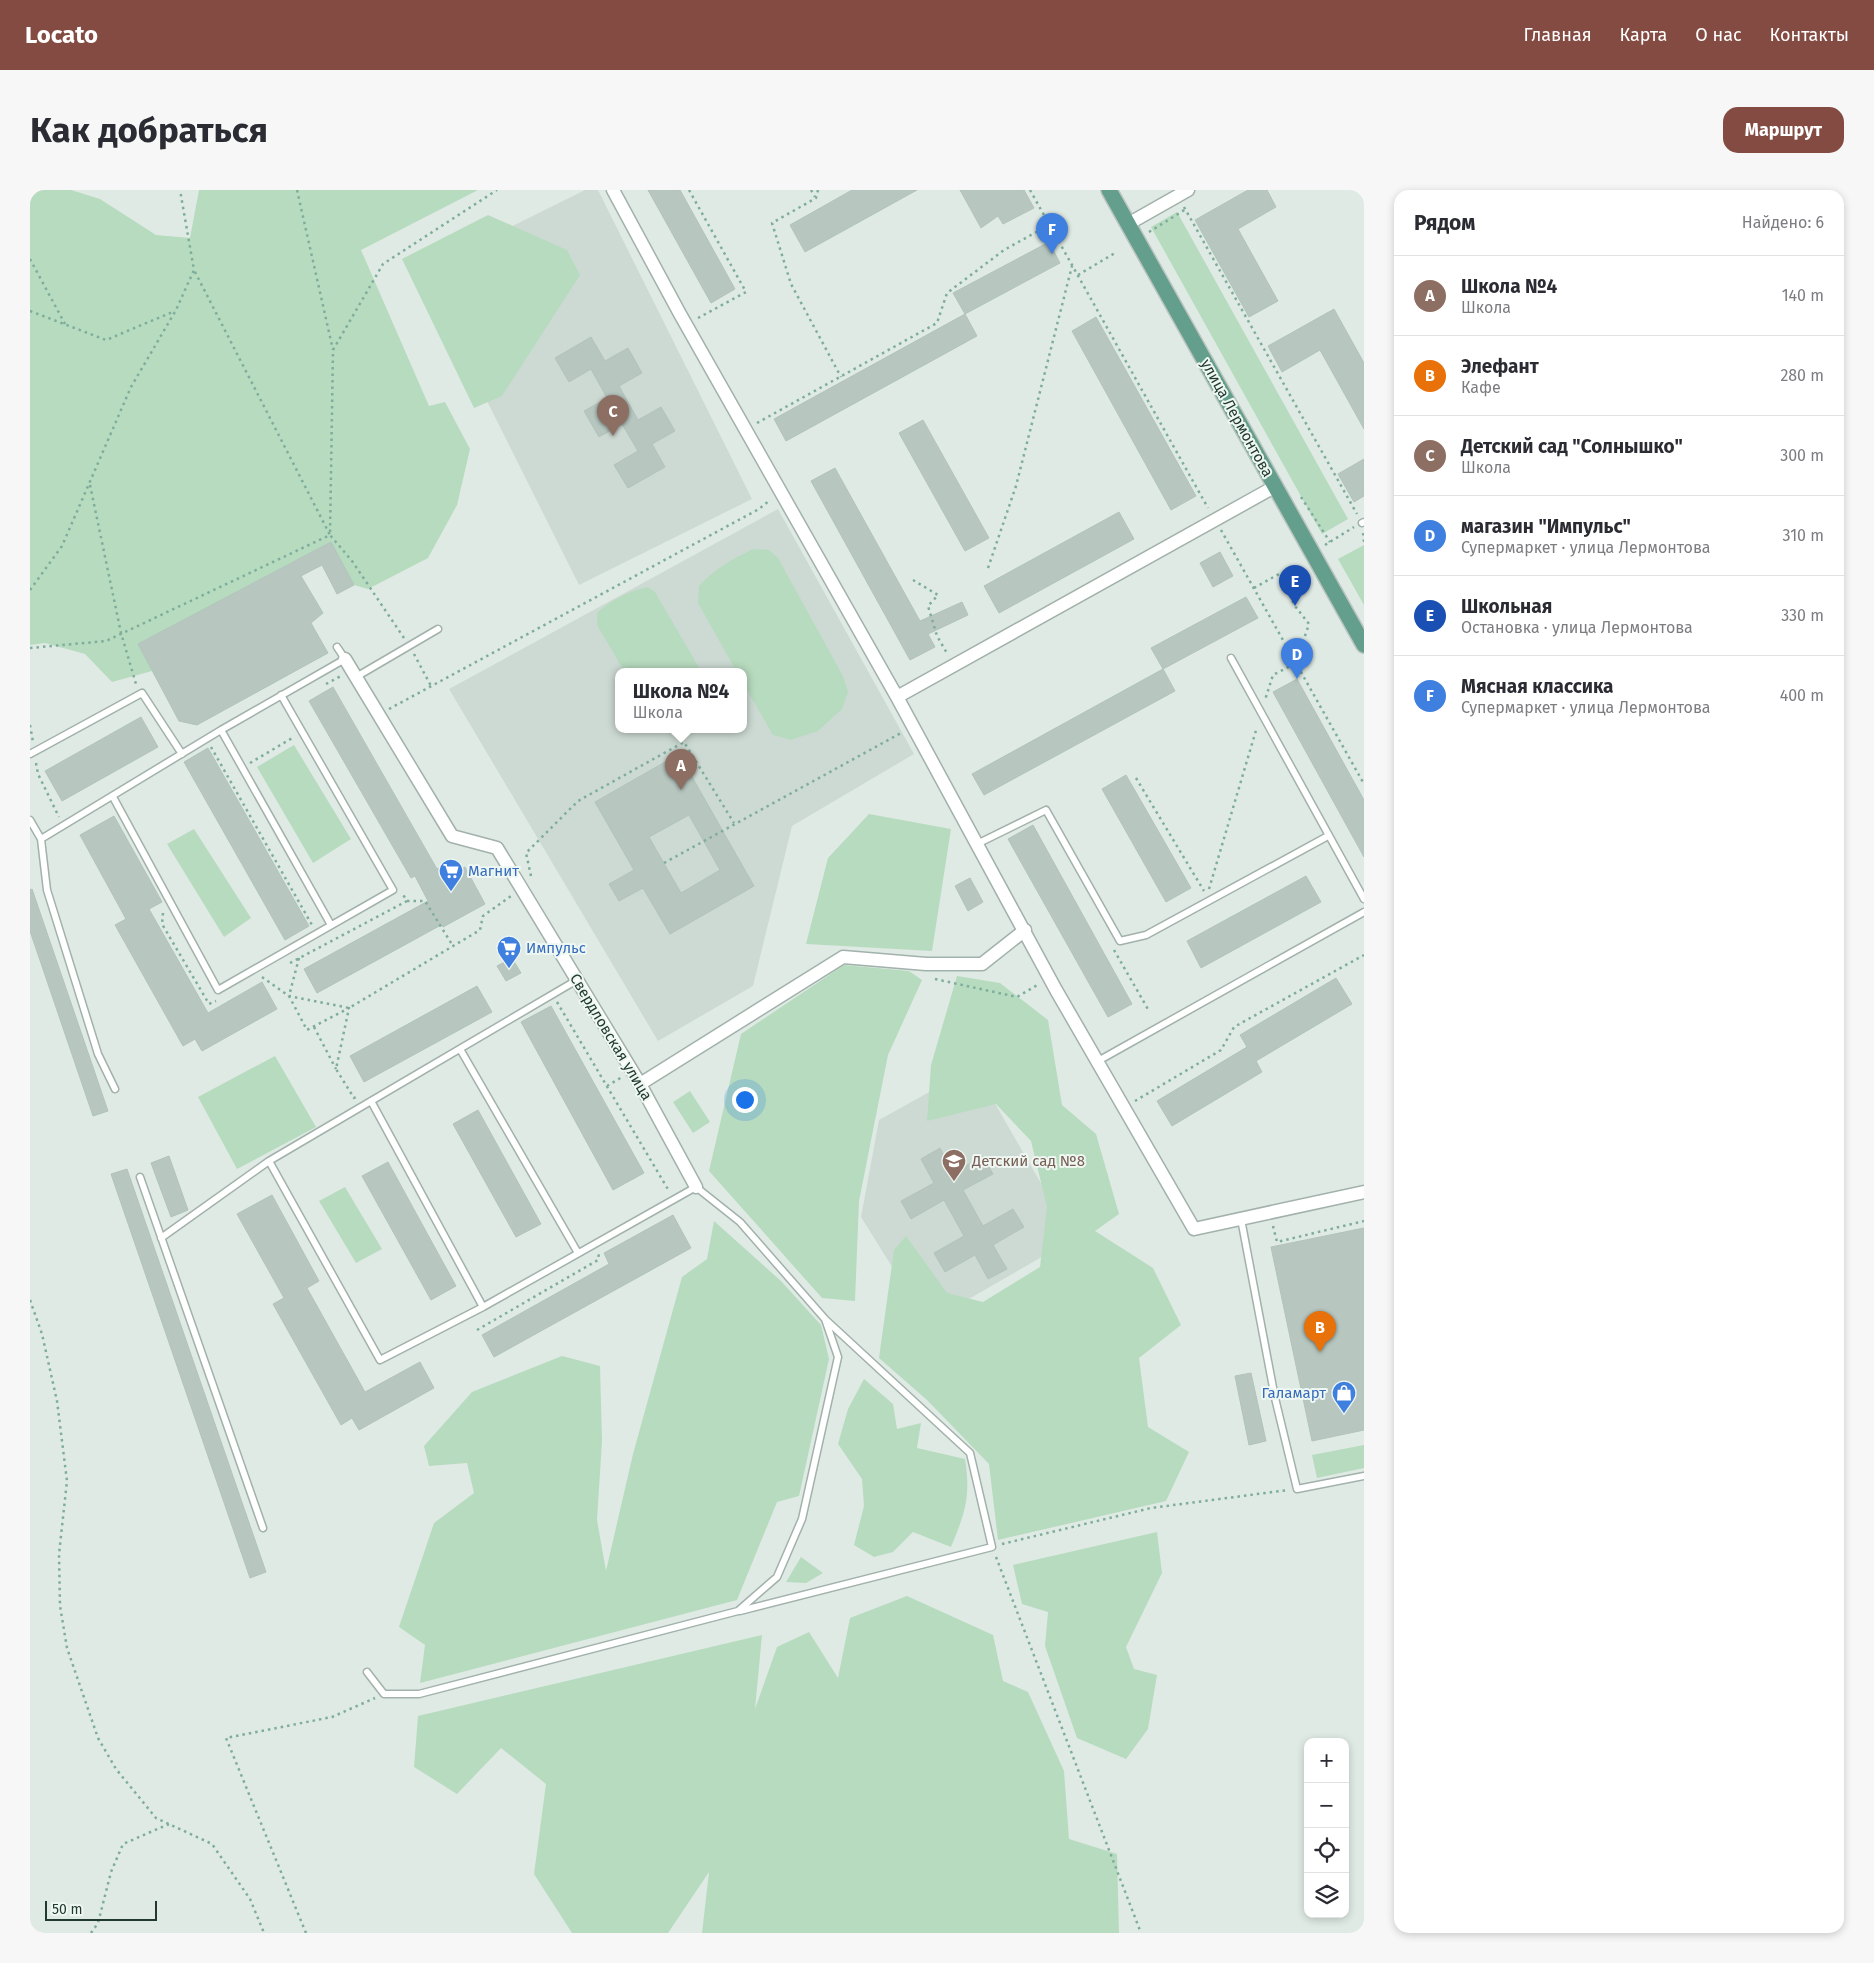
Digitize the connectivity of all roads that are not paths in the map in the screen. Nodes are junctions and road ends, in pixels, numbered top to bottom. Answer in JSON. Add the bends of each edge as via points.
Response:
{"nodes":[{"id":1,"x":613,"y":190,"type":"edge"},
{"id":2,"x":1109,"y":190,"type":"edge"},
{"id":3,"x":1183,"y":193,"type":"edge"},
{"id":4,"x":1128,"y":224,"type":"junction"},
{"id":5,"x":1276,"y":486,"type":"junction"},
{"id":6,"x":438,"y":629,"type":"dead end"},
{"id":7,"x":1364,"y":645,"type":"edge"},
{"id":8,"x":337,"y":647,"type":"dead end"},
{"id":9,"x":1231,"y":658,"type":"dead end"},
{"id":10,"x":345,"y":659,"type":"junction"},
{"id":11,"x":356,"y":677,"type":"junction"},
{"id":12,"x":281,"y":695,"type":"junction"},
{"id":13,"x":897,"y":697,"type":"junction"},
{"id":14,"x":221,"y":730,"type":"junction"},
{"id":15,"x":30,"y":754,"type":"edge"},
{"id":16,"x":182,"y":754,"type":"junction"},
{"id":17,"x":113,"y":797,"type":"junction"},
{"id":18,"x":30,"y":820,"type":"edge"},
{"id":19,"x":1328,"y":836,"type":"junction"},
{"id":20,"x":41,"y":839,"type":"junction"},
{"id":21,"x":977,"y":844,"type":"junction"},
{"id":22,"x":1364,"y":899,"type":"edge"},
{"id":23,"x":1364,"y":912,"type":"edge"},
{"id":24,"x":331,"y":926,"type":"junction"},
{"id":25,"x":1024,"y":930,"type":"junction"},
{"id":26,"x":577,"y":980,"type":"junction"},
{"id":27,"x":460,"y":1049,"type":"junction"},
{"id":28,"x":1098,"y":1061,"type":"junction"},
{"id":29,"x":640,"y":1084,"type":"junction"},
{"id":30,"x":116,"y":1089,"type":"dead end"},
{"id":31,"x":372,"y":1101,"type":"junction"},
{"id":32,"x":269,"y":1161,"type":"junction"},
{"id":33,"x":140,"y":1177,"type":"dead end"},
{"id":34,"x":696,"y":1188,"type":"junction"},
{"id":35,"x":1364,"y":1192,"type":"edge"},
{"id":36,"x":1240,"y":1218,"type":"junction"},
{"id":37,"x":161,"y":1238,"type":"junction"},
{"id":38,"x":578,"y":1254,"type":"junction"},
{"id":39,"x":483,"y":1307,"type":"junction"},
{"id":40,"x":825,"y":1319,"type":"junction"},
{"id":41,"x":1364,"y":1476,"type":"edge"},
{"id":42,"x":263,"y":1528,"type":"dead end"},
{"id":43,"x":738,"y":1612,"type":"junction"},
{"id":44,"x":367,"y":1672,"type":"dead end"}],
"edges":[{"from":1,"to":13,"type":"street"},
{"from":2,"to":4,"type":"main road","name":"улица Лермонтова"},
{"from":3,"to":4,"type":"street"},
{"from":4,"to":5,"type":"main road","name":"улица Лермонтова"},
{"from":5,"to":7,"type":"main road","name":"улица Лермонтова"},
{"from":5,"to":13,"type":"street"},
{"from":6,"to":11,"type":"lane"},
{"from":8,"to":10,"type":"lane"},
{"from":9,"to":19,"type":"lane"},
{"from":10,"to":11,"type":"street","name":"Свердловская улица"},
{"from":10,"to":12,"type":"lane"},
{"from":11,"to":26,"type":"street","name":"Свердловская улица","via":[[452,836],[497,848]]},
{"from":12,"to":14,"type":"lane"},
{"from":12,"to":24,"type":"lane","via":[[392,890]]},
{"from":13,"to":21,"type":"street"},
{"from":14,"to":16,"type":"lane"},
{"from":14,"to":24,"type":"lane"},
{"from":15,"to":16,"type":"lane","via":[[142,693]]},
{"from":16,"to":17,"type":"lane"},
{"from":17,"to":20,"type":"lane"},
{"from":17,"to":24,"type":"lane","via":[[218,990]]},
{"from":18,"to":20,"type":"lane"},
{"from":19,"to":21,"type":"lane","via":[[1146,935],[1120,940],[1046,810]]},
{"from":19,"to":22,"type":"lane"},
{"from":20,"to":30,"type":"lane","via":[[47,890],[98,1054]]},
{"from":21,"to":25,"type":"street"},
{"from":23,"to":28,"type":"lane"},
{"from":25,"to":28,"type":"street"},
{"from":25,"to":29,"type":"street","via":[[982,964],[926,964],[842,957]]},
{"from":26,"to":27,"type":"lane"},
{"from":26,"to":29,"type":"street","name":"Свердловская улица"},
{"from":27,"to":31,"type":"lane"},
{"from":27,"to":38,"type":"lane"},
{"from":28,"to":36,"type":"street","via":[[1194,1229]]},
{"from":29,"to":34,"type":"street","name":"Свердловская улица"},
{"from":31,"to":32,"type":"lane"},
{"from":31,"to":39,"type":"lane"},
{"from":32,"to":37,"type":"lane"},
{"from":32,"to":39,"type":"lane","via":[[380,1360]]},
{"from":33,"to":37,"type":"lane"},
{"from":34,"to":38,"type":"lane"},
{"from":34,"to":40,"type":"lane","via":[[740,1222]]},
{"from":35,"to":36,"type":"street"},
{"from":36,"to":41,"type":"lane","via":[[1275,1398],[1297,1489]]},
{"from":37,"to":42,"type":"lane"},
{"from":38,"to":39,"type":"lane"},
{"from":40,"to":43,"type":"lane","via":[[838,1357],[802,1519],[777,1577]]},
{"from":40,"to":43,"type":"lane","via":[[970,1453],[992,1547]]},
{"from":43,"to":44,"type":"lane","via":[[419,1694],[384,1694]]}]}
